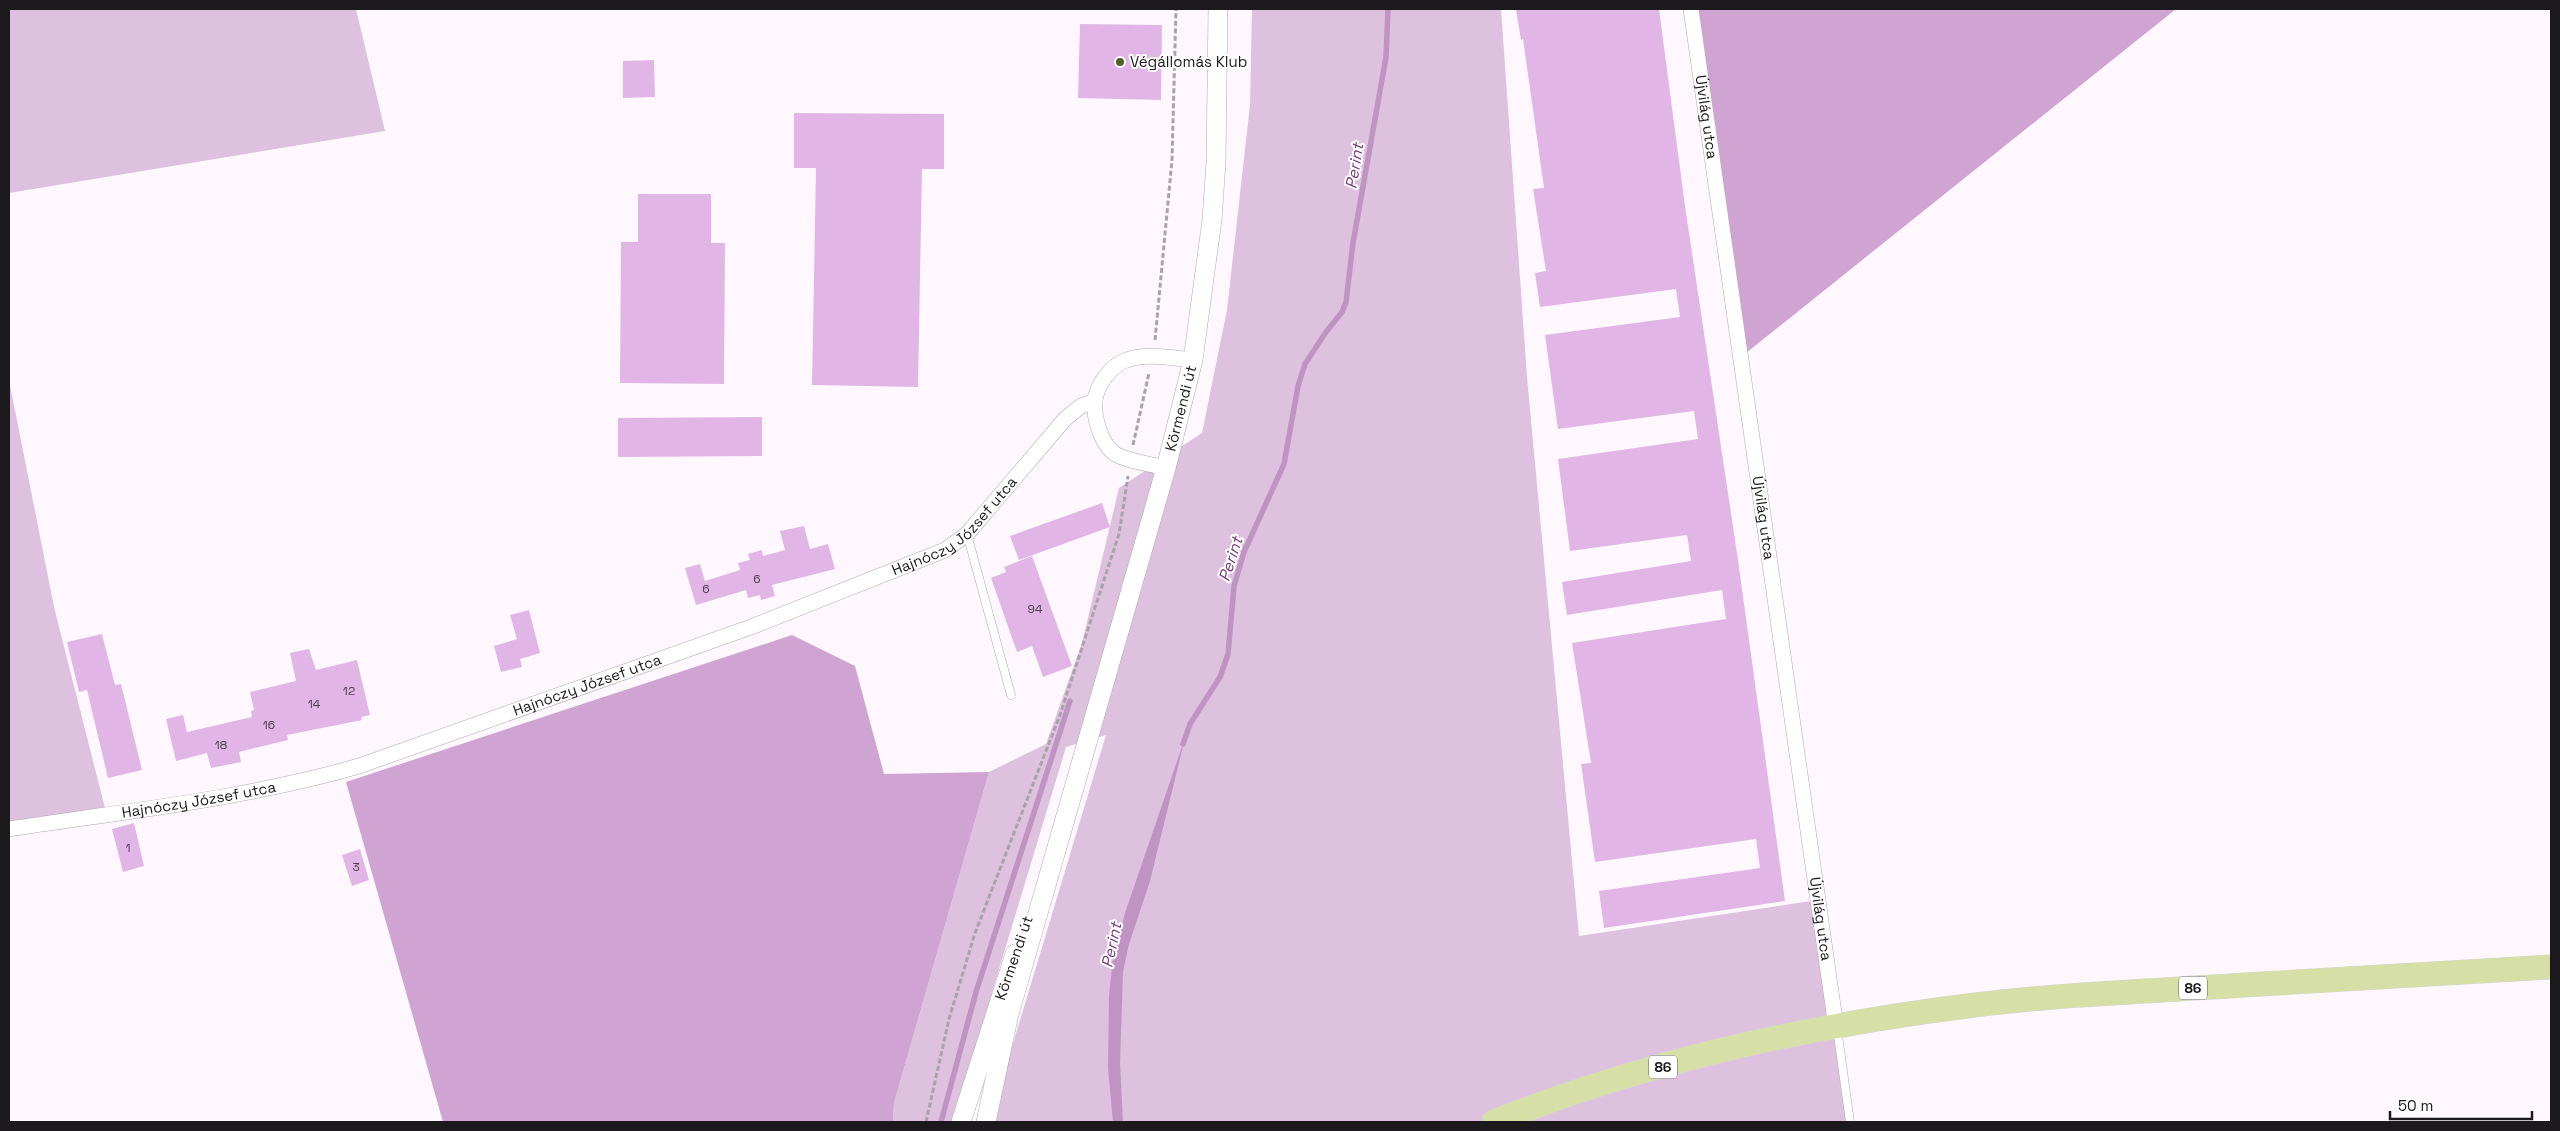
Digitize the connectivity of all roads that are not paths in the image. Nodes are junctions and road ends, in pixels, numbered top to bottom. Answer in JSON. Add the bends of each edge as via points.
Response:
{"nodes":[{"id":1,"x":1218,"y":9,"type":"edge"},
{"id":2,"x":1691,"y":9,"type":"edge"},
{"id":3,"x":1193,"y":360,"type":"junction"},
{"id":4,"x":1095,"y":400,"type":"junction"},
{"id":5,"x":1166,"y":468,"type":"junction"},
{"id":6,"x":967,"y":534,"type":"junction"},
{"id":7,"x":1011,"y":695,"type":"dead end"},
{"id":8,"x":1071,"y":795,"type":"junction"},
{"id":9,"x":9,"y":830,"type":"edge"},
{"id":10,"x":2551,"y":967,"type":"edge"},
{"id":11,"x":1836,"y":1027,"type":"junction"},
{"id":12,"x":960,"y":1122,"type":"edge"},
{"id":13,"x":986,"y":1122,"type":"edge"},
{"id":14,"x":1494,"y":1122,"type":"edge"},
{"id":15,"x":1850,"y":1122,"type":"edge"}],
"edges":[{"from":1,"to":3,"type":"street","name":"Körmendi út","via":[[1212,220]]},
{"from":2,"to":11,"type":"street","name":"Újvilág utca"},
{"from":3,"to":4,"type":"street","via":[[1153,356],[1124,361],[1103,381]]},
{"from":3,"to":5,"type":"street","name":"Körmendi út"},
{"from":4,"to":5,"type":"street","via":[[1105,443],[1117,455]]},
{"from":4,"to":6,"type":"street","name":"Hajnóczy József utca","via":[[1080,406],[1064,419]]},
{"from":5,"to":8,"type":"street","name":"Körmendi út"},
{"from":6,"to":7,"type":"lane"},
{"from":6,"to":9,"type":"street","name":"Hajnóczy József utca","via":[[945,550],[922,560],[751,627],[359,766],[299,783],[206,801]]},
{"from":8,"to":12,"type":"street","name":"Körmendi út","via":[[1004,984]]},
{"from":8,"to":13,"type":"street","name":"Körmendi út","via":[[1010,1014]]},
{"from":10,"to":11,"type":"main road","number":"86","via":[[2032,999]]},
{"from":11,"to":14,"type":"main road","number":"86","via":[[1674,1064],[1576,1092]]},
{"from":11,"to":15,"type":"lane"}]}
